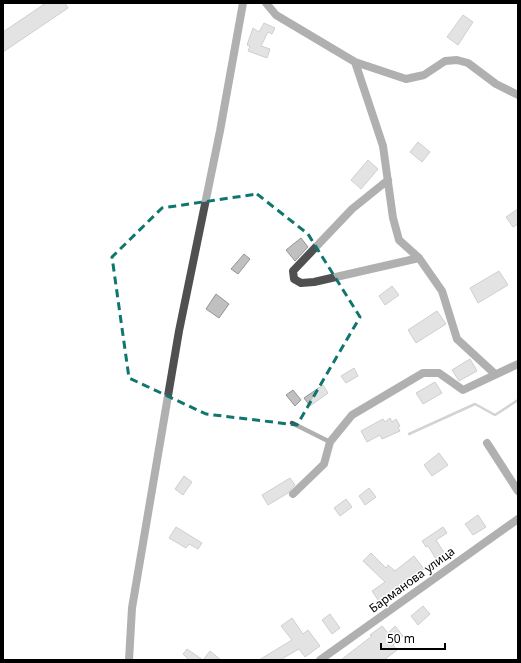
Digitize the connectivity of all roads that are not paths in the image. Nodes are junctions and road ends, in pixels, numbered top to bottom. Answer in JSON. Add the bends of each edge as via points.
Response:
{"nodes":[{"id":1,"x":243,"y":3,"type":"edge"},
{"id":2,"x":266,"y":3,"type":"edge"},
{"id":3,"x":355,"y":62,"type":"junction"},
{"id":4,"x":518,"y":95,"type":"edge"},
{"id":5,"x":388,"y":180,"type":"junction"},
{"id":6,"x":419,"y":258,"type":"junction"},
{"id":7,"x":518,"y":364,"type":"edge"},
{"id":8,"x":495,"y":374,"type":"junction"},
{"id":9,"x":292,"y":423,"type":"dead end"},
{"id":10,"x":330,"y":442,"type":"junction"},
{"id":11,"x":487,"y":443,"type":"dead end"},
{"id":12,"x":518,"y":491,"type":"edge"},
{"id":13,"x":294,"y":494,"type":"dead end"},
{"id":14,"x":518,"y":519,"type":"edge"},
{"id":15,"x":129,"y":660,"type":"edge"},
{"id":16,"x":320,"y":660,"type":"edge"}],
"edges":[{"from":1,"to":15,"type":"street","via":[[220,131],[179,330],[132,608]]},
{"from":2,"to":3,"type":"street","via":[[276,15]]},
{"from":3,"to":4,"type":"street","via":[[406,79],[424,75],[445,61],[457,60],[468,63],[496,84]]},
{"from":3,"to":5,"type":"street","via":[[382,146]]},
{"from":5,"to":6,"type":"street","via":[[398,240]]},
{"from":5,"to":6,"type":"street","via":[[352,208],[293,271],[294,279],[301,283],[314,282]]},
{"from":6,"to":8,"type":"street","via":[[442,291],[457,339]]},
{"from":7,"to":8,"type":"street"},
{"from":8,"to":10,"type":"street","via":[[463,390],[439,373],[423,373],[352,415]]},
{"from":9,"to":10,"type":"lane"},
{"from":10,"to":13,"type":"street","via":[[324,464]]},
{"from":11,"to":12,"type":"street"},
{"from":14,"to":16,"type":"street","name":"Барманова улица"}]}
